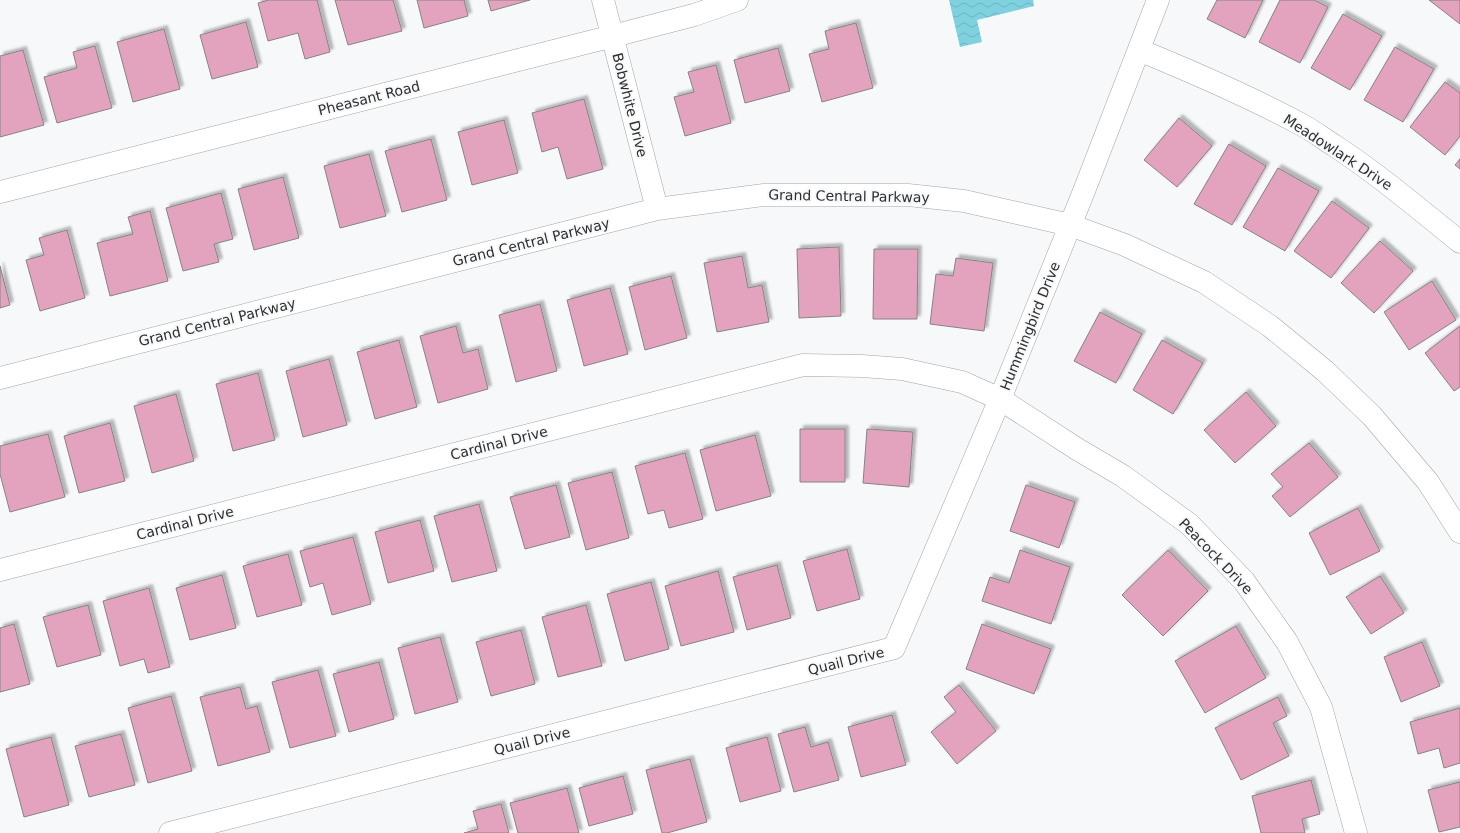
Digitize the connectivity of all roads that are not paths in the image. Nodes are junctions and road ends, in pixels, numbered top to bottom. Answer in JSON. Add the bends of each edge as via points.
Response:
{"nodes":[{"id":1,"x":603,"y":0,"type":"edge"},
{"id":2,"x":737,"y":0,"type":"edge"},
{"id":3,"x":1158,"y":0,"type":"edge"},
{"id":4,"x":613,"y":36,"type":"junction"},
{"id":5,"x":1139,"y":50,"type":"junction"},
{"id":6,"x":0,"y":192,"type":"edge"},
{"id":7,"x":657,"y":210,"type":"junction"},
{"id":8,"x":1070,"y":225,"type":"junction"},
{"id":9,"x":1460,"y":242,"type":"edge"},
{"id":10,"x":0,"y":378,"type":"edge"},
{"id":11,"x":1000,"y":399,"type":"junction"},
{"id":12,"x":1460,"y":532,"type":"edge"},
{"id":13,"x":0,"y":570,"type":"edge"},
{"id":14,"x":894,"y":648,"type":"joint"},
{"id":15,"x":170,"y":833,"type":"edge"},
{"id":16,"x":1356,"y":833,"type":"edge"}],
"edges":[{"from":1,"to":4,"type":"street","name":"Bobwhite Drive"},
{"from":2,"to":4,"type":"street","name":"Pheasant Road","via":[[694,15]]},
{"from":3,"to":5,"type":"street","name":"Hummingbird Drive"},
{"from":4,"to":6,"type":"street","name":"Pheasant Road"},
{"from":4,"to":7,"type":"street","name":"Bobwhite Drive"},
{"from":5,"to":8,"type":"street","name":"Hummingbird Drive"},
{"from":5,"to":9,"type":"street","name":"Meadowlark Drive","via":[[1251,99],[1305,127],[1354,159]]},
{"from":7,"to":8,"type":"street","name":"Grand Central Parkway","via":[[764,195],[908,195],[964,201]]},
{"from":7,"to":10,"type":"street","name":"Grand Central Parkway"},
{"from":8,"to":11,"type":"street","name":"Hummingbird Drive"},
{"from":8,"to":12,"type":"street","name":"Grand Central Parkway","via":[[1125,245],[1204,282],[1270,326],[1325,371],[1372,416],[1428,482]]},
{"from":11,"to":13,"type":"street","name":"Cardinal Drive","via":[[962,382],[902,369],[803,365]]},
{"from":11,"to":14,"type":"street","name":"Hummingbird Drive"},
{"from":11,"to":16,"type":"street","name":"Peacock Drive","via":[[1123,476],[1189,524],[1244,581],[1287,642],[1321,708]]},
{"from":14,"to":15,"type":"street","name":"Quail Drive"}]}
